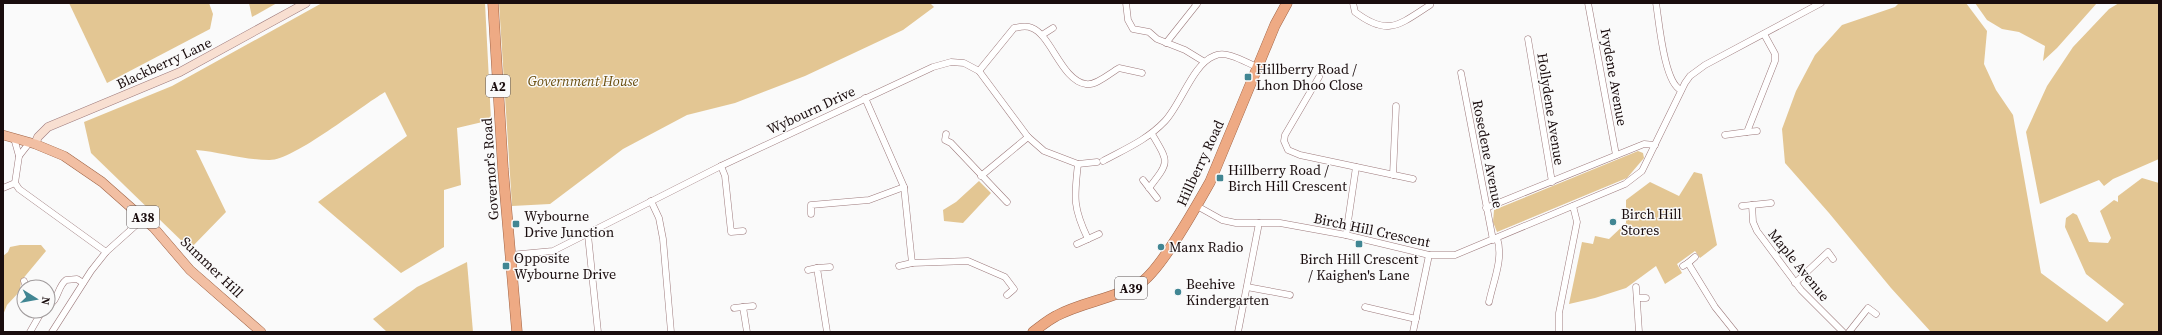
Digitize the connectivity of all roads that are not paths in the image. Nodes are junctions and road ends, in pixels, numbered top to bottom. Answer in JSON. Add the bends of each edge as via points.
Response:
{"nodes":[{"id":1,"x":306,"y":3,"type":"edge"},
{"id":2,"x":493,"y":3,"type":"edge"},
{"id":3,"x":1126,"y":3,"type":"edge"},
{"id":4,"x":1195,"y":3,"type":"edge"},
{"id":5,"x":1287,"y":3,"type":"edge"},
{"id":6,"x":1353,"y":3,"type":"edge"},
{"id":7,"x":1588,"y":3,"type":"edge"},
{"id":8,"x":1656,"y":3,"type":"edge"},
{"id":9,"x":1821,"y":3,"type":"edge"},
{"id":10,"x":1430,"y":5,"type":"dead end"},
{"id":11,"x":1053,"y":28,"type":"dead end"},
{"id":12,"x":1764,"y":34,"type":"junction"},
{"id":13,"x":1042,"y":35,"type":"junction"},
{"id":14,"x":1528,"y":39,"type":"dead end"},
{"id":15,"x":1166,"y":43,"type":"junction"},
{"id":16,"x":1203,"y":61,"type":"junction"},
{"id":17,"x":1257,"y":67,"type":"junction"},
{"id":18,"x":979,"y":71,"type":"junction"},
{"id":19,"x":1142,"y":73,"type":"dead end"},
{"id":20,"x":1461,"y":73,"type":"dead end"},
{"id":21,"x":1319,"y":77,"type":"dead end"},
{"id":22,"x":1681,"y":90,"type":"junction"},
{"id":23,"x":865,"y":98,"type":"junction"},
{"id":24,"x":1396,"y":106,"type":"dead end"},
{"id":25,"x":1757,"y":131,"type":"dead end"},
{"id":26,"x":1747,"y":132,"type":"junction"},
{"id":27,"x":946,"y":134,"type":"dead end"},
{"id":28,"x":1152,"y":134,"type":"junction"},
{"id":29,"x":3,"y":135,"type":"edge"},
{"id":30,"x":1725,"y":135,"type":"dead end"},
{"id":31,"x":1028,"y":137,"type":"junction"},
{"id":32,"x":14,"y":138,"type":"junction"},
{"id":33,"x":33,"y":143,"type":"junction"},
{"id":34,"x":1655,"y":145,"type":"junction"},
{"id":35,"x":1616,"y":155,"type":"junction"},
{"id":36,"x":19,"y":156,"type":"junction"},
{"id":37,"x":1078,"y":164,"type":"junction"},
{"id":38,"x":721,"y":166,"type":"junction"},
{"id":39,"x":1356,"y":167,"type":"junction"},
{"id":40,"x":1392,"y":174,"type":"junction"},
{"id":41,"x":981,"y":176,"type":"junction"},
{"id":42,"x":1413,"y":178,"type":"dead end"},
{"id":43,"x":1143,"y":180,"type":"dead end"},
{"id":44,"x":1552,"y":182,"type":"junction"},
{"id":45,"x":15,"y":183,"type":"junction"},
{"id":46,"x":904,"y":187,"type":"junction"},
{"id":47,"x":3,"y":188,"type":"edge"},
{"id":48,"x":1149,"y":188,"type":"junction"},
{"id":49,"x":1157,"y":198,"type":"dead end"},
{"id":50,"x":651,"y":201,"type":"junction"},
{"id":51,"x":1007,"y":202,"type":"dead end"},
{"id":52,"x":1771,"y":203,"type":"dead end"},
{"id":53,"x":1752,"y":205,"type":"junction"},
{"id":54,"x":1197,"y":206,"type":"junction"},
{"id":55,"x":1573,"y":206,"type":"junction"},
{"id":56,"x":1742,"y":206,"type":"dead end"},
{"id":57,"x":1486,"y":208,"type":"junction"},
{"id":58,"x":811,"y":214,"type":"dead end"},
{"id":59,"x":144,"y":218,"type":"junction"},
{"id":60,"x":1259,"y":223,"type":"junction"},
{"id":61,"x":743,"y":231,"type":"dead end"},
{"id":62,"x":1099,"y":234,"type":"dead end"},
{"id":63,"x":588,"y":235,"type":"junction"},
{"id":64,"x":1346,"y":235,"type":"junction"},
{"id":65,"x":1495,"y":239,"type":"junction"},
{"id":66,"x":1088,"y":240,"type":"junction"},
{"id":67,"x":1077,"y":244,"type":"dead end"},
{"id":68,"x":1823,"y":246,"type":"dead end"},
{"id":69,"x":106,"y":252,"type":"junction"},
{"id":70,"x":1828,"y":252,"type":"junction"},
{"id":71,"x":510,"y":255,"type":"junction"},
{"id":72,"x":1429,"y":255,"type":"junction"},
{"id":73,"x":1695,"y":257,"type":"dead end"},
{"id":74,"x":1833,"y":259,"type":"dead end"},
{"id":75,"x":912,"y":264,"type":"junction"},
{"id":76,"x":898,"y":266,"type":"dead end"},
{"id":77,"x":830,"y":267,"type":"dead end"},
{"id":78,"x":817,"y":268,"type":"junction"},
{"id":79,"x":808,"y":270,"type":"dead end"},
{"id":80,"x":83,"y":283,"type":"junction"},
{"id":81,"x":1795,"y":283,"type":"junction"},
{"id":82,"x":1247,"y":287,"type":"junction"},
{"id":83,"x":1636,"y":287,"type":"dead end"},
{"id":84,"x":1007,"y":295,"type":"dead end"},
{"id":85,"x":1290,"y":295,"type":"dead end"},
{"id":86,"x":56,"y":296,"type":"edge"},
{"id":87,"x":1637,"y":298,"type":"junction"},
{"id":88,"x":1646,"y":298,"type":"dead end"},
{"id":89,"x":1489,"y":302,"type":"dead end"},
{"id":90,"x":1861,"y":304,"type":"dead end"},
{"id":91,"x":753,"y":306,"type":"dead end"},
{"id":92,"x":743,"y":307,"type":"junction"},
{"id":93,"x":1365,"y":307,"type":"dead end"},
{"id":94,"x":734,"y":308,"type":"dead end"},
{"id":95,"x":1868,"y":308,"type":"junction"},
{"id":96,"x":1876,"y":314,"type":"dead end"},
{"id":97,"x":37,"y":319,"type":"edge"},
{"id":98,"x":1416,"y":319,"type":"junction"},
{"id":99,"x":30,"y":332,"type":"edge"},
{"id":100,"x":52,"y":332,"type":"edge"},
{"id":101,"x":261,"y":332,"type":"edge"},
{"id":102,"x":517,"y":332,"type":"edge"},
{"id":103,"x":598,"y":332,"type":"edge"},
{"id":104,"x":672,"y":332,"type":"edge"},
{"id":105,"x":747,"y":332,"type":"edge"},
{"id":106,"x":827,"y":332,"type":"edge"},
{"id":107,"x":1033,"y":332,"type":"edge"},
{"id":108,"x":1238,"y":332,"type":"edge"},
{"id":109,"x":1413,"y":332,"type":"edge"},
{"id":110,"x":1559,"y":332,"type":"edge"},
{"id":111,"x":1639,"y":332,"type":"edge"},
{"id":112,"x":1735,"y":332,"type":"edge"},
{"id":113,"x":1843,"y":332,"type":"edge"},
{"id":114,"x":1849,"y":332,"type":"edge"}],
"edges":[{"from":1,"to":33,"type":"main road","name":"Blackberry Lane","via":[[180,72],[48,127]]},
{"from":2,"to":71,"type":"highway","name":"Governor's Road","number":"A2"},
{"from":3,"to":15,"type":"street","via":[[1128,20],[1134,29],[1149,32]]},
{"from":4,"to":15,"type":"street","via":[[1197,4]]},
{"from":5,"to":17,"type":"highway","name":"Hillberry Road","number":"A39"},
{"from":6,"to":10,"type":"street","via":[[1355,12],[1382,27],[1402,23]]},
{"from":7,"to":35,"type":"street","name":"Ivydene Avenue"},
{"from":8,"to":22,"type":"street","via":[[1667,67],[1673,84]]},
{"from":9,"to":12,"type":"street","name":"Birch Hill Crescent"},
{"from":11,"to":13,"type":"street"},
{"from":12,"to":22,"type":"street","name":"Birch Hill Crescent","via":[[1705,65],[1690,76]]},
{"from":12,"to":26,"type":"street","via":[[1775,54],[1775,61]]},
{"from":13,"to":18,"type":"street","via":[[1025,26],[1014,28]]},
{"from":13,"to":19,"type":"street","via":[[1069,74],[1078,81],[1086,84],[1095,83],[1119,68]]},
{"from":14,"to":44,"type":"street","name":"Hollydene Avenue"},
{"from":15,"to":16,"type":"street","via":[[1185,50]]},
{"from":16,"to":17,"type":"street","via":[[1215,55],[1228,55]]},
{"from":16,"to":28,"type":"street","via":[[1177,106]]},
{"from":17,"to":54,"type":"highway","name":"Hillberry Road","number":"A39"},
{"from":18,"to":23,"type":"street","name":"Wybourn Drive","via":[[964,63],[951,62],[933,67]]},
{"from":18,"to":31,"type":"street","name":"Wybourn Drive"},
{"from":20,"to":57,"type":"street","name":"Rosedene Avenue"},
{"from":21,"to":39,"type":"street","via":[[1285,135],[1285,146],[1292,153]]},
{"from":22,"to":34,"type":"street","name":"Birch Hill Crescent"},
{"from":23,"to":38,"type":"street","name":"Wybourn Drive"},
{"from":23,"to":46,"type":"street"},
{"from":24,"to":40,"type":"street"},
{"from":25,"to":26,"type":"street"},
{"from":26,"to":30,"type":"street"},
{"from":27,"to":41,"type":"street","via":[[945,140],[951,143]]},
{"from":28,"to":37,"type":"street","name":"Wybourn Drive","via":[[1100,162]]},
{"from":28,"to":48,"type":"street","via":[[1166,156],[1160,174]]},
{"from":29,"to":32,"type":"main road","name":"Summer Hill","number":"A38"},
{"from":31,"to":37,"type":"street","name":"Wybourn Drive","via":[[1044,151]]},
{"from":31,"to":41,"type":"street"},
{"from":32,"to":33,"type":"main road","name":"Summer Hill","number":"A38"},
{"from":32,"to":36,"type":"street"},
{"from":33,"to":36,"type":"street"},
{"from":33,"to":59,"type":"main road","name":"Summer Hill","number":"A38","via":[[64,156],[116,193]]},
{"from":34,"to":35,"type":"street","via":[[1644,144]]},
{"from":34,"to":55,"type":"street","name":"Birch Hill Crescent","via":[[1642,171],[1636,177]]},
{"from":35,"to":44,"type":"street"},
{"from":36,"to":45,"type":"street"},
{"from":37,"to":66,"type":"street","via":[[1075,194],[1077,217]]},
{"from":38,"to":50,"type":"street","name":"Wybourn Drive"},
{"from":38,"to":61,"type":"street","via":[[725,176],[728,233]]},
{"from":39,"to":40,"type":"street"},
{"from":39,"to":64,"type":"street"},
{"from":40,"to":42,"type":"street"},
{"from":41,"to":51,"type":"street"},
{"from":43,"to":48,"type":"street"},
{"from":44,"to":57,"type":"street"},
{"from":45,"to":47,"type":"street"},
{"from":45,"to":69,"type":"street","via":[[19,189]]},
{"from":46,"to":58,"type":"street","via":[[869,200],[810,205]]},
{"from":46,"to":75,"type":"street"},
{"from":48,"to":49,"type":"street"},
{"from":50,"to":63,"type":"street","name":"Wybourn Drive"},
{"from":50,"to":104,"type":"street","via":[[660,218]]},
{"from":52,"to":53,"type":"street"},
{"from":53,"to":56,"type":"street"},
{"from":53,"to":81,"type":"street","name":"Maple Avenue","via":[[1753,222],[1757,232]]},
{"from":54,"to":60,"type":"street","name":"Birch Hill Crescent","via":[[1222,220]]},
{"from":54,"to":107,"type":"highway","name":"Hillberry Road","number":"A39","via":[[1158,265],[1140,284],[1055,316]]},
{"from":55,"to":65,"type":"street","name":"Birch Hill Crescent"},
{"from":55,"to":110,"type":"street","via":[[1577,222],[1559,313]]},
{"from":57,"to":65,"type":"street","name":"Rosedene Avenue"},
{"from":59,"to":69,"type":"street"},
{"from":59,"to":101,"type":"main road","name":"Summer Hill","number":"A38","via":[[190,270]]},
{"from":60,"to":64,"type":"street","name":"Birch Hill Crescent","via":[[1280,223]]},
{"from":60,"to":82,"type":"street"},
{"from":62,"to":66,"type":"street"},
{"from":63,"to":71,"type":"street","name":"Wybourn Drive","via":[[553,251]]},
{"from":63,"to":103,"type":"street"},
{"from":64,"to":72,"type":"street","name":"Birch Hill Crescent"},
{"from":65,"to":72,"type":"street","name":"Birch Hill Crescent","via":[[1455,255]]},
{"from":65,"to":89,"type":"street","name":"Rosedene Avenue","via":[[1500,250]]},
{"from":66,"to":67,"type":"street"},
{"from":68,"to":70,"type":"street"},
{"from":69,"to":80,"type":"street"},
{"from":70,"to":74,"type":"street"},
{"from":70,"to":81,"type":"street"},
{"from":71,"to":102,"type":"highway","name":"Governor's Road","number":"A2"},
{"from":72,"to":98,"type":"street"},
{"from":73,"to":112,"type":"street","via":[[1686,265]]},
{"from":75,"to":76,"type":"street"},
{"from":75,"to":84,"type":"street","via":[[968,261],[1005,277],[1014,289]]},
{"from":77,"to":78,"type":"street"},
{"from":78,"to":79,"type":"street"},
{"from":78,"to":106,"type":"street"},
{"from":80,"to":86,"type":"street","via":[[74,279],[66,280]]},
{"from":80,"to":100,"type":"street"},
{"from":81,"to":113,"type":"street","name":"Maple Avenue"},
{"from":82,"to":85,"type":"street"},
{"from":82,"to":108,"type":"street"},
{"from":83,"to":87,"type":"street"},
{"from":87,"to":88,"type":"street"},
{"from":87,"to":111,"type":"street"},
{"from":90,"to":95,"type":"street"},
{"from":91,"to":92,"type":"street"},
{"from":92,"to":94,"type":"street"},
{"from":92,"to":105,"type":"street"},
{"from":93,"to":98,"type":"street"},
{"from":95,"to":96,"type":"street"},
{"from":95,"to":114,"type":"street"},
{"from":97,"to":99,"type":"street"},
{"from":98,"to":109,"type":"street"}]}
